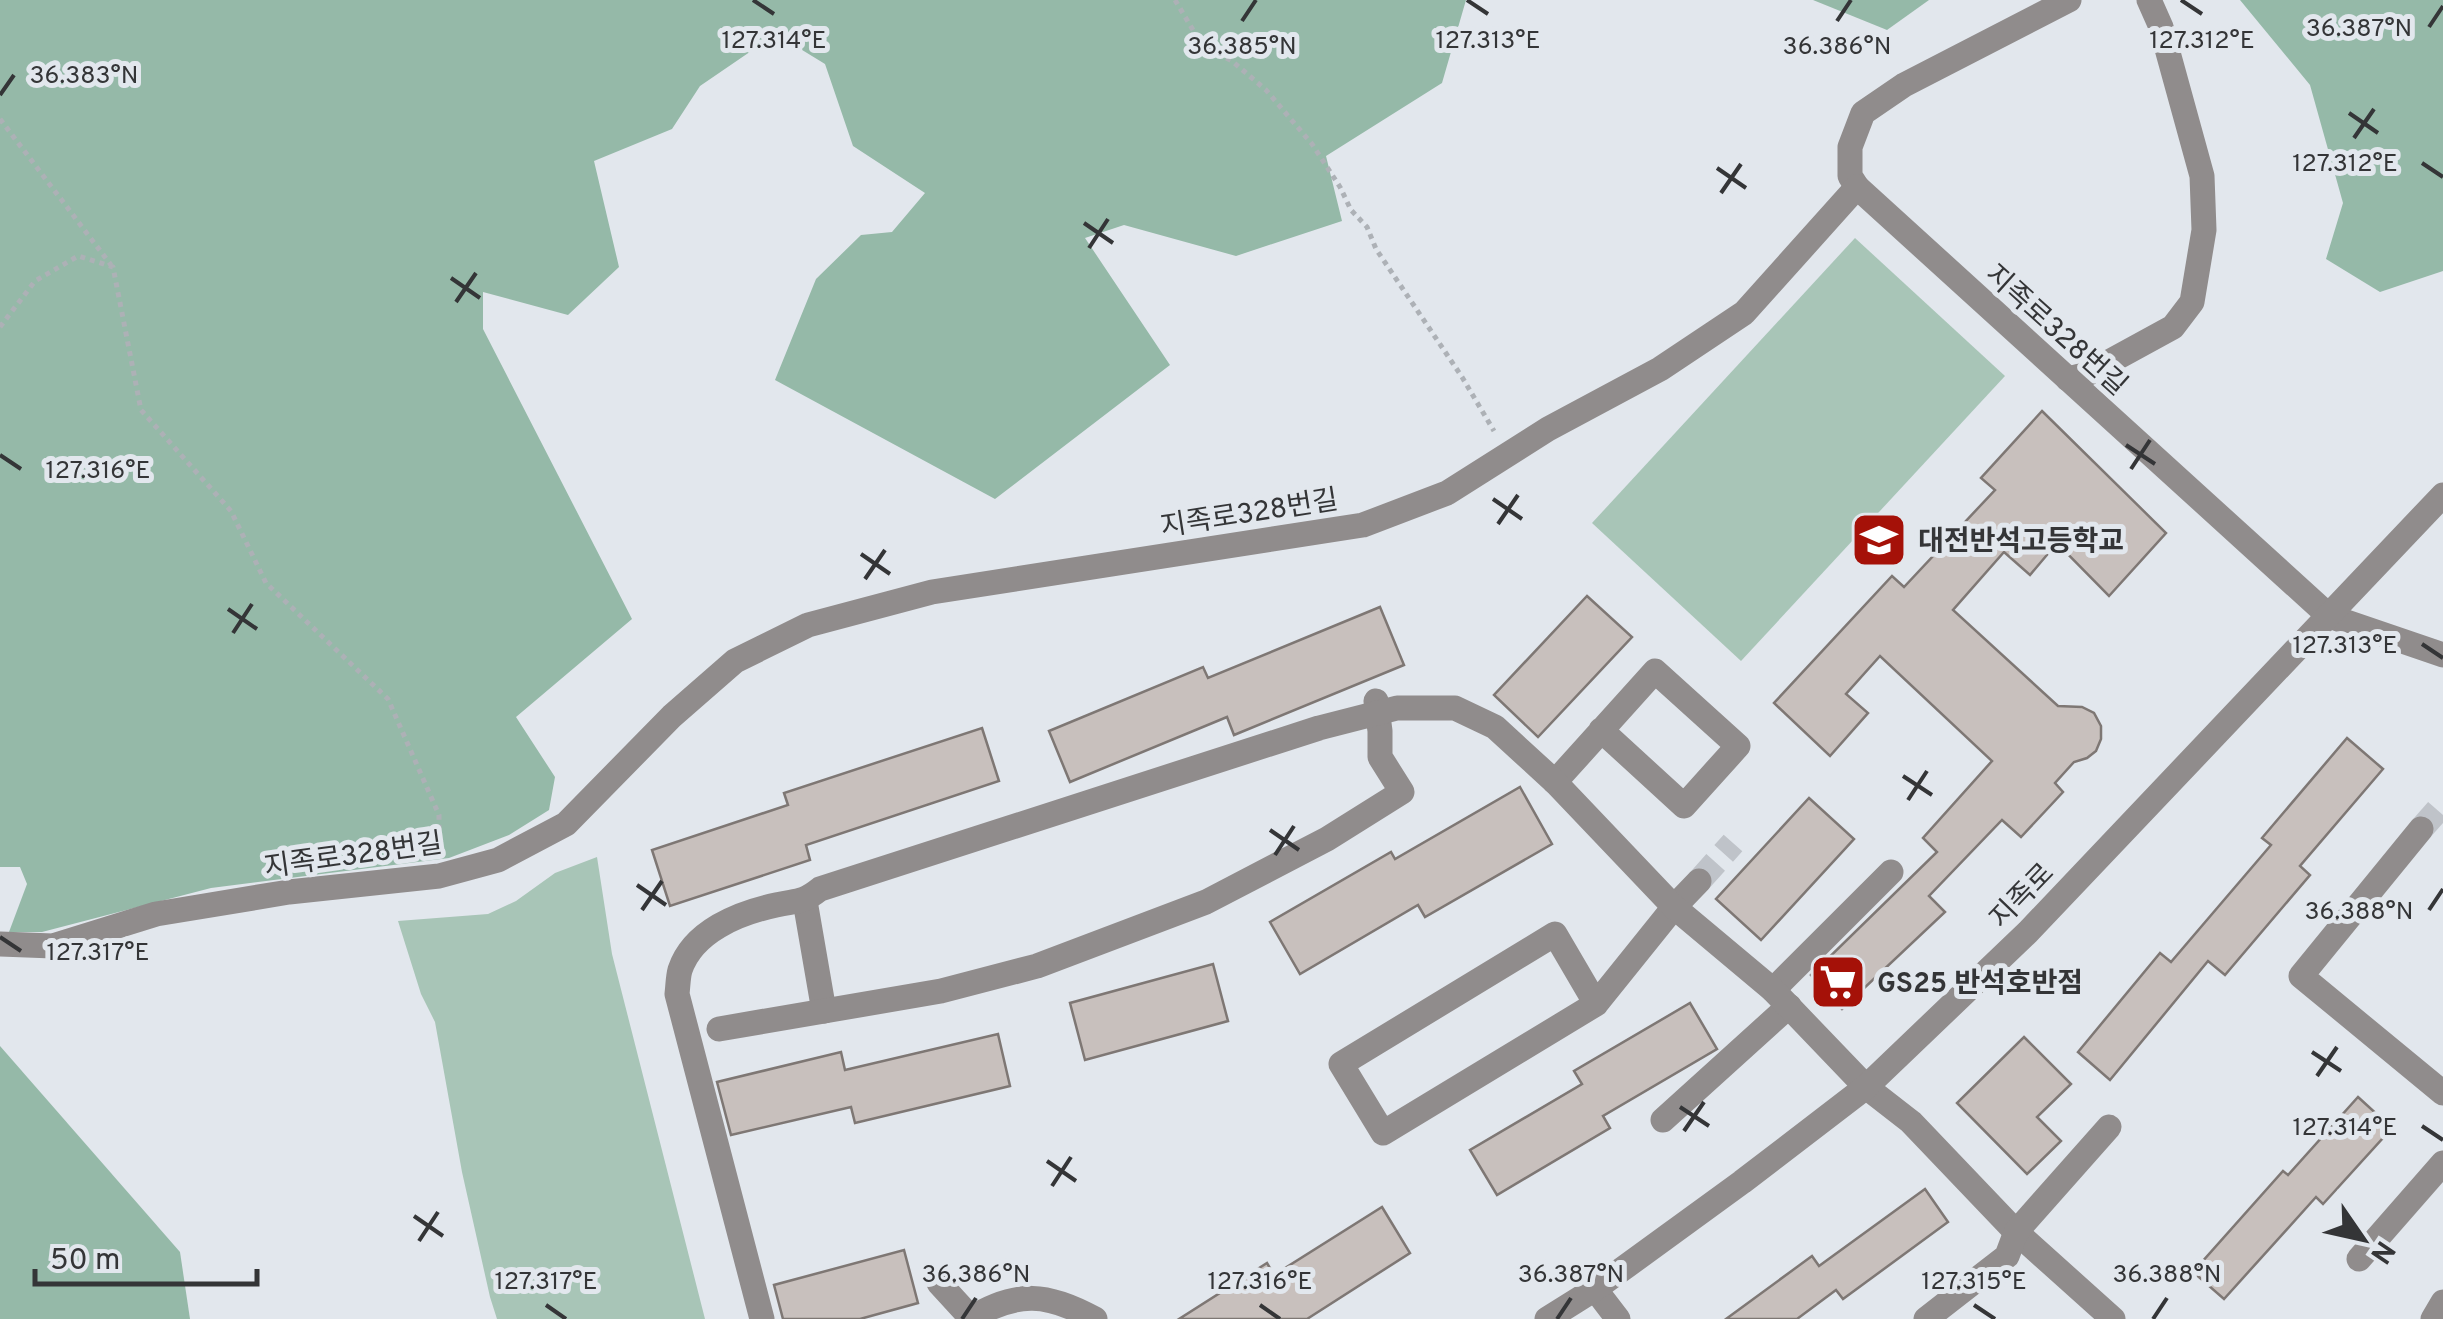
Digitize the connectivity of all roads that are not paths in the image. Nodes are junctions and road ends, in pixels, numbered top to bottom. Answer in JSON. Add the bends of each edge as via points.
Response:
{"nodes":[{"id":1,"x":2069,"y":0,"type":"edge"},
{"id":2,"x":2149,"y":0,"type":"edge"},
{"id":3,"x":1857,"y":188,"type":"junction"},
{"id":4,"x":2068,"y":379,"type":"junction"},
{"id":5,"x":2443,"y":495,"type":"edge"},
{"id":6,"x":2329,"y":616,"type":"junction"},
{"id":7,"x":2443,"y":655,"type":"edge"},
{"id":8,"x":1377,"y":707,"type":"junction"},
{"id":9,"x":1601,"y":730,"type":"junction"},
{"id":10,"x":1556,"y":782,"type":"junction"},
{"id":11,"x":2421,"y":829,"type":"tunnel mouth"},
{"id":12,"x":1891,"y":872,"type":"dead end"},
{"id":13,"x":1699,"y":881,"type":"tunnel mouth"},
{"id":14,"x":806,"y":901,"type":"junction"},
{"id":15,"x":1674,"y":907,"type":"junction"},
{"id":16,"x":0,"y":944,"type":"edge"},
{"id":17,"x":1781,"y":998,"type":"junction"},
{"id":18,"x":1596,"y":1004,"type":"junction"},
{"id":19,"x":824,"y":1011,"type":"junction"},
{"id":20,"x":719,"y":1029,"type":"dead end"},
{"id":21,"x":1866,"y":1087,"type":"junction"},
{"id":22,"x":2443,"y":1093,"type":"edge"},
{"id":23,"x":1663,"y":1120,"type":"dead end"},
{"id":24,"x":2109,"y":1127,"type":"dead end"},
{"id":25,"x":2443,"y":1162,"type":"edge"},
{"id":26,"x":2016,"y":1232,"type":"junction"},
{"id":27,"x":2358,"y":1259,"type":"dead end"},
{"id":28,"x":939,"y":1283,"type":"dead end"},
{"id":29,"x":1595,"y":1289,"type":"junction"},
{"id":30,"x":2443,"y":1302,"type":"edge"},
{"id":31,"x":762,"y":1319,"type":"edge"},
{"id":32,"x":970,"y":1319,"type":"edge"},
{"id":33,"x":1095,"y":1319,"type":"edge"},
{"id":34,"x":1547,"y":1319,"type":"edge"},
{"id":35,"x":1618,"y":1319,"type":"edge"},
{"id":36,"x":1926,"y":1319,"type":"edge"},
{"id":37,"x":2112,"y":1319,"type":"edge"},
{"id":38,"x":2433,"y":1319,"type":"edge"}],
"edges":[{"from":1,"to":3,"type":"street","via":[[1863,113],[1850,147]]},
{"from":2,"to":4,"type":"street","via":[[2202,176],[2204,230],[2192,302],[2174,327]]},
{"from":3,"to":4,"type":"street","name":"지족로328번길"},
{"from":3,"to":16,"type":"street","name":"지족로328번길","via":[[1744,313],[1660,370],[1447,493],[1363,525],[932,592],[808,625],[735,661],[566,824],[498,860],[438,876],[156,914],[53,946]]},
{"from":4,"to":6,"type":"street","name":"지족로328번길"},
{"from":5,"to":6,"type":"street","name":"지족로"},
{"from":6,"to":7,"type":"street"},
{"from":6,"to":21,"type":"street","name":"지족로","via":[[2028,932]]},
{"from":8,"to":10,"type":"street","via":[[1455,708],[1494,727]]},
{"from":8,"to":14,"type":"street","via":[[820,889]]},
{"from":8,"to":19,"type":"street","via":[[1380,757],[1402,792],[1326,839],[1206,902],[1037,966]]},
{"from":9,"to":9,"type":"street","via":[[1655,671],[1738,746],[1684,806]]},
{"from":9,"to":10,"type":"street"},
{"from":10,"to":15,"type":"street"},
{"from":11,"to":22,"type":"street","via":[[2301,976]]},
{"from":12,"to":17,"type":"street"},
{"from":13,"to":15,"type":"street"},
{"from":14,"to":19,"type":"street"},
{"from":14,"to":31,"type":"street","via":[[774,905],[709,931],[680,970],[677,994]]},
{"from":15,"to":17,"type":"street"},
{"from":15,"to":18,"type":"street"},
{"from":17,"to":21,"type":"street"},
{"from":17,"to":23,"type":"street"},
{"from":18,"to":18,"type":"street","via":[[1382,1133],[1341,1064],[1555,934]]},
{"from":19,"to":20,"type":"street"},
{"from":21,"to":26,"type":"street","via":[[1912,1122]]},
{"from":21,"to":29,"type":"street","name":"지족로"},
{"from":24,"to":26,"type":"street"},
{"from":25,"to":27,"type":"street"},
{"from":26,"to":36,"type":"street","via":[[2008,1256]]},
{"from":26,"to":37,"type":"street"},
{"from":28,"to":32,"type":"street"},
{"from":29,"to":34,"type":"street","name":"지족로"},
{"from":29,"to":35,"type":"street"},
{"from":30,"to":38,"type":"street"},
{"from":32,"to":33,"type":"street","via":[[1042,1297]]}]}
